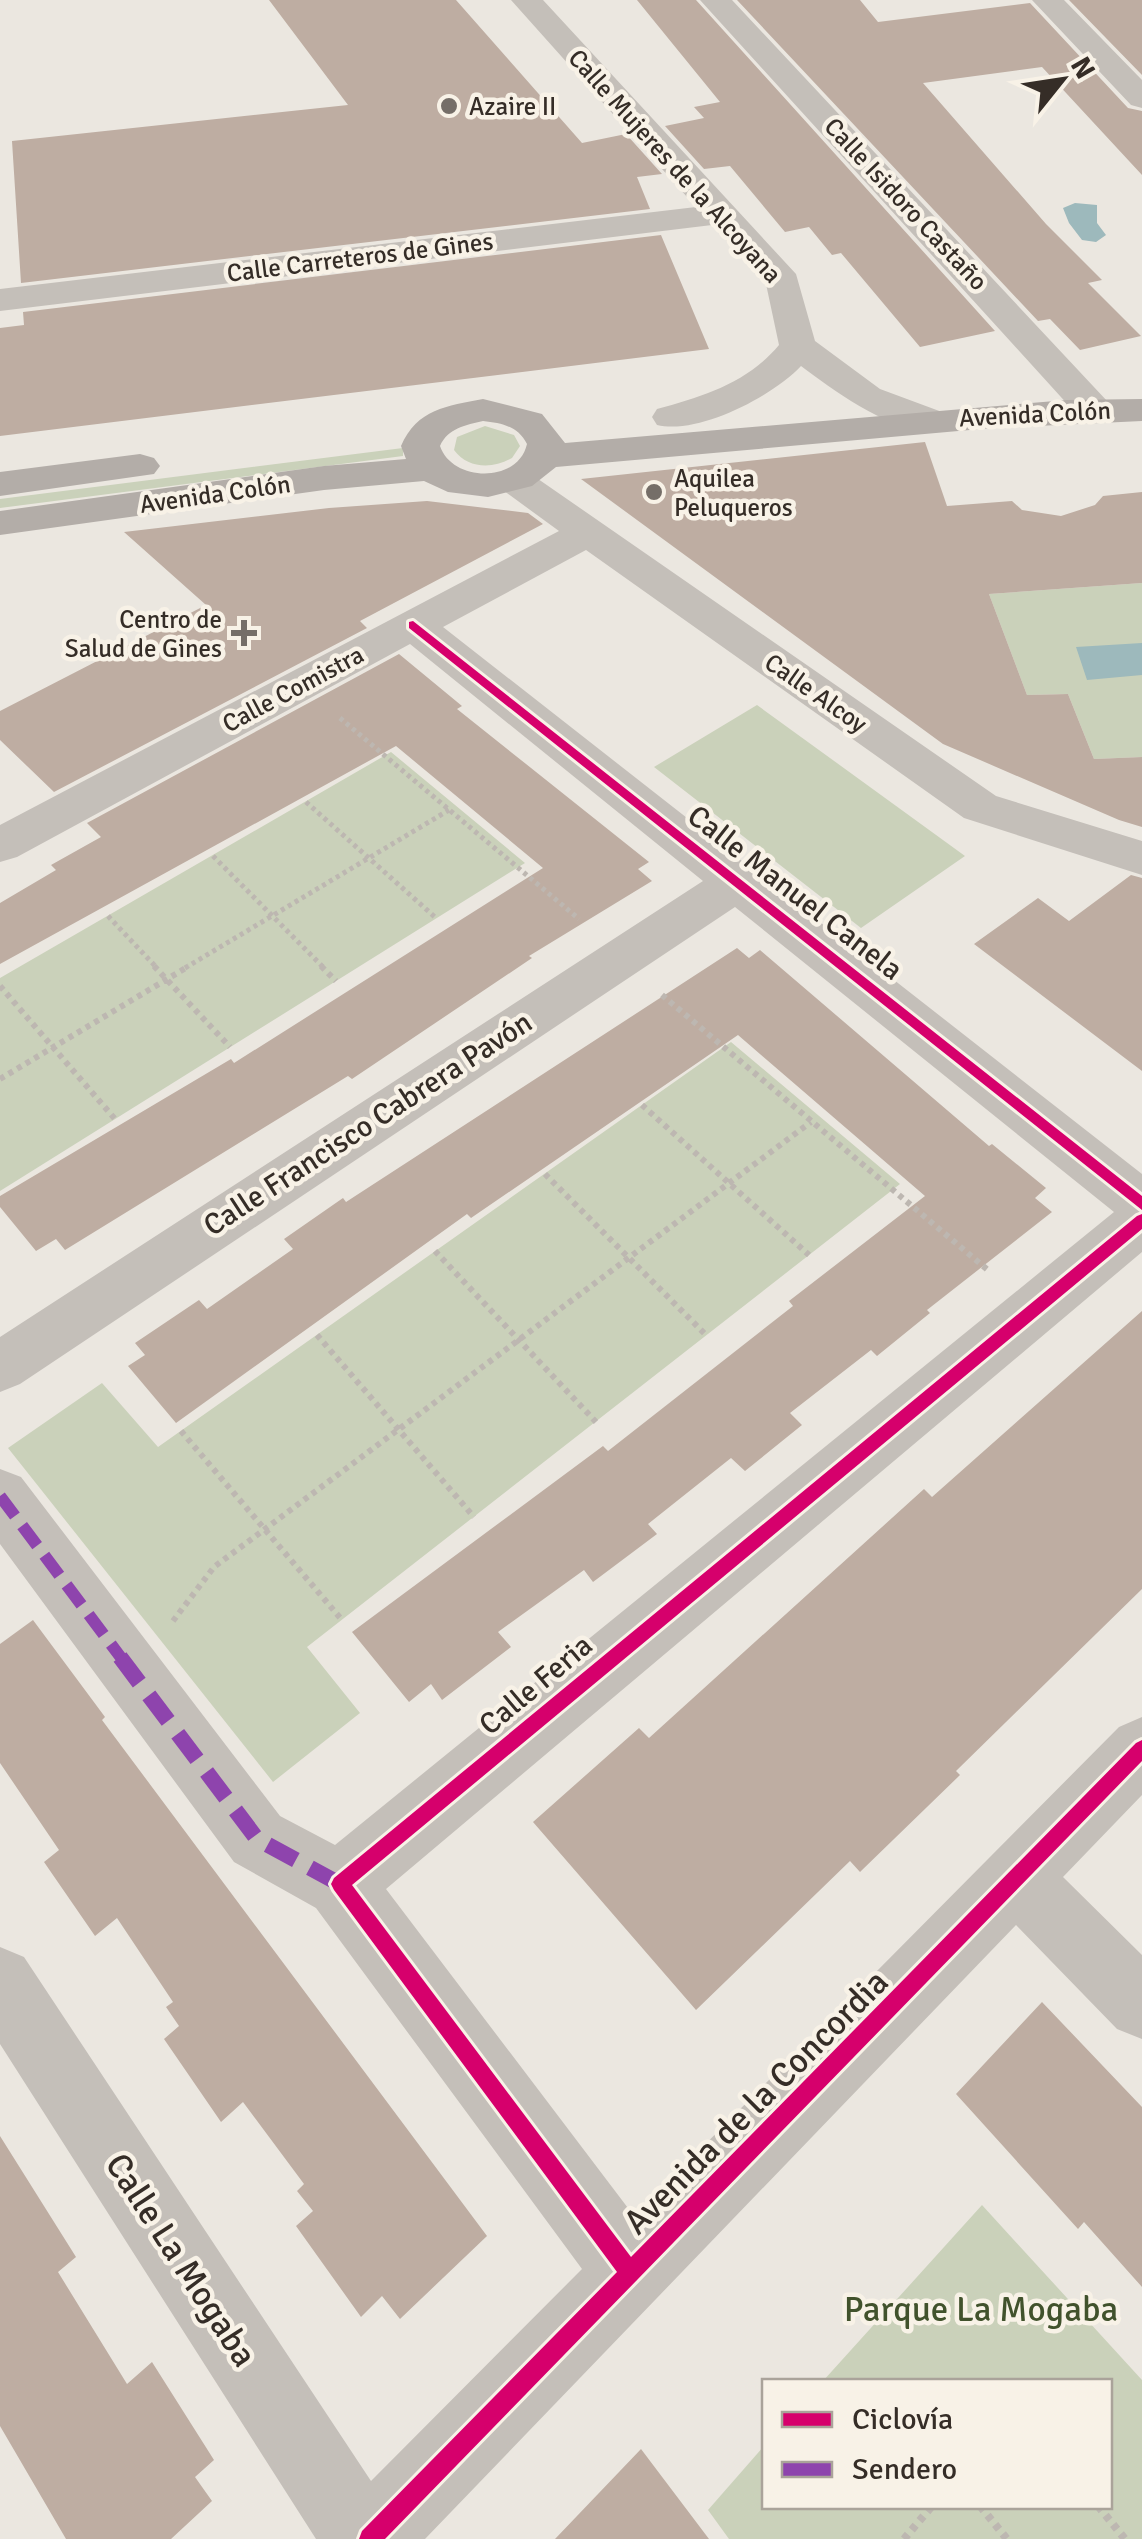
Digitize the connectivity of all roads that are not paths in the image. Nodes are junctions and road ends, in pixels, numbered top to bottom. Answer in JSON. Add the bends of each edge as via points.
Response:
{"nodes":[{"id":1,"x":526,"y":0,"type":"edge"},
{"id":2,"x":714,"y":0,"type":"edge"},
{"id":3,"x":1048,"y":0,"type":"edge"},
{"id":4,"x":1142,"y":98,"type":"edge"},
{"id":5,"x":720,"y":214,"type":"junction"},
{"id":6,"x":0,"y":300,"type":"edge"},
{"id":7,"x":798,"y":346,"type":"junction"},
{"id":8,"x":1094,"y":410,"type":"junction"},
{"id":9,"x":1142,"y":410,"type":"edge"},
{"id":10,"x":672,"y":418,"type":"junction"},
{"id":11,"x":928,"y":420,"type":"junction"},
{"id":12,"x":428,"y":450,"type":"junction"},
{"id":13,"x":530,"y":453,"type":"junction"},
{"id":14,"x":0,"y":484,"type":"edge"},
{"id":15,"x":0,"y":523,"type":"edge"},
{"id":16,"x":586,"y":533,"type":"junction"},
{"id":17,"x":413,"y":625,"type":"junction"},
{"id":18,"x":0,"y":845,"type":"edge"},
{"id":19,"x":1142,"y":858,"type":"edge"},
{"id":20,"x":736,"y":882,"type":"junction"},
{"id":21,"x":1142,"y":1204,"type":"edge"},
{"id":22,"x":1142,"y":1220,"type":"edge"},
{"id":23,"x":0,"y":1367,"type":"edge"},
{"id":24,"x":0,"y":1496,"type":"edge"},
{"id":25,"x":1142,"y":1749,"type":"edge"},
{"id":26,"x":1018,"y":1879,"type":"junction"},
{"id":27,"x":340,"y":1884,"type":"junction"},
{"id":28,"x":0,"y":1981,"type":"edge"},
{"id":29,"x":1142,"y":2004,"type":"edge"},
{"id":30,"x":630,"y":2272,"type":"junction"},
{"id":31,"x":366,"y":2539,"type":"edge"}],
"edges":[{"from":1,"to":5,"type":"street","name":"Calle Mujeres de la Alcoyana"},
{"from":2,"to":8,"type":"street","name":"Calle Isidoro Castaño"},
{"from":3,"to":4,"type":"street"},
{"from":5,"to":6,"type":"street","name":"Calle Carreteros de Gines"},
{"from":5,"to":7,"type":"street","name":"Calle Mujeres de la Alcoyana","via":[[782,282]]},
{"from":7,"to":10,"type":"street","via":[[744,396]]},
{"from":7,"to":11,"type":"street","via":[[866,396]]},
{"from":8,"to":9,"type":"main road","name":"Avenida Colón"},
{"from":8,"to":11,"type":"main road","name":"Avenida Colón"},
{"from":10,"to":11,"type":"main road","name":"Avenida Colón"},
{"from":10,"to":13,"type":"main road","name":"Avenida Colón"},
{"from":11,"to":13,"type":"main road","name":"Avenida Colón","via":[[638,452]]},
{"from":12,"to":13,"type":"main road","via":[[458,483],[496,484]]},
{"from":12,"to":13,"type":"main road","via":[[450,416],[484,410]]},
{"from":12,"to":14,"type":"main road","name":"Avenida Colón"},
{"from":12,"to":15,"type":"main road","name":"Avenida Colón","via":[[324,478]]},
{"from":13,"to":16,"type":"street","name":"Calle Alcoy"},
{"from":16,"to":17,"type":"street","name":"Calle Comistra"},
{"from":16,"to":19,"type":"street","name":"Calle Alcoy","via":[[980,808]]},
{"from":17,"to":18,"type":"street","name":"Calle Comistra"},
{"from":17,"to":20,"type":"street","name":"Calle Manuel Canela"},
{"from":20,"to":21,"type":"street","name":"Calle Manuel Canela"},
{"from":20,"to":23,"type":"street","name":"Calle Francisco Cabrera Pavón"},
{"from":22,"to":27,"type":"street","name":"Calle Feria"},
{"from":24,"to":27,"type":"street","via":[[257,1840]]},
{"from":25,"to":26,"type":"street","name":"Avenida de la Concordia"},
{"from":26,"to":29,"type":"street"},
{"from":26,"to":30,"type":"street","name":"Avenida de la Concordia"},
{"from":27,"to":30,"type":"street"},
{"from":28,"to":31,"type":"street","name":"Calle La Mogaba"},
{"from":30,"to":31,"type":"street","name":"Avenida de la Concordia"}]}
